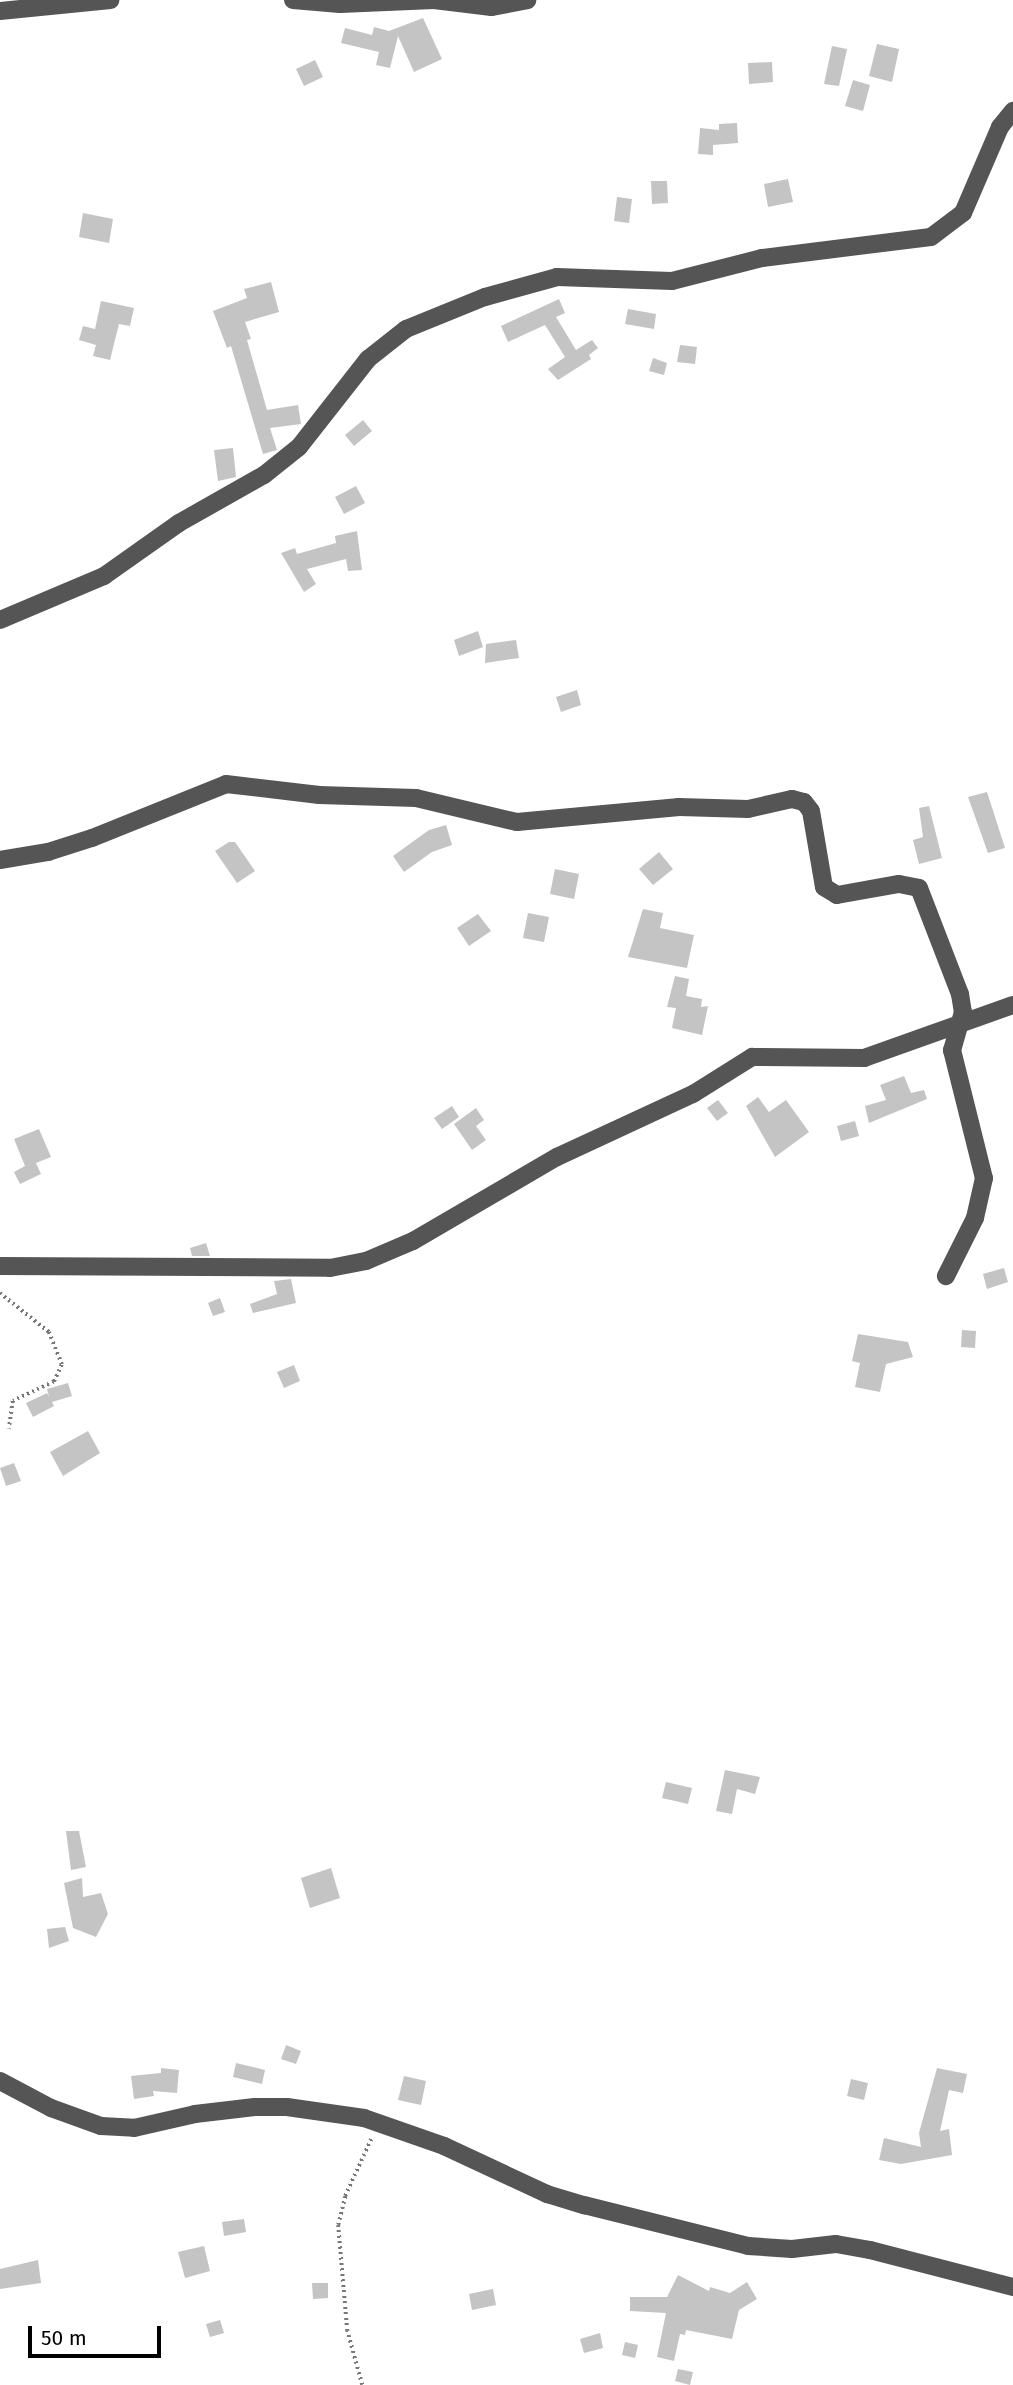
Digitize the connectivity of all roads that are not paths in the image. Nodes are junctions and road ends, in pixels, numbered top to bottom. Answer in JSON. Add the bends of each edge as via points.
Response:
{"nodes":[{"id":1,"x":110,"y":0,"type":"edge"},
{"id":2,"x":293,"y":0,"type":"edge"},
{"id":3,"x":527,"y":0,"type":"edge"},
{"id":4,"x":0,"y":10,"type":"edge"},
{"id":5,"x":1013,"y":111,"type":"edge"},
{"id":6,"x":0,"y":620,"type":"edge"},
{"id":7,"x":0,"y":860,"type":"edge"},
{"id":8,"x":1013,"y":1005,"type":"edge"},
{"id":9,"x":961,"y":1022,"type":"junction"},
{"id":10,"x":0,"y":1266,"type":"edge"},
{"id":11,"x":946,"y":1276,"type":"dead end"},
{"id":12,"x":0,"y":2081,"type":"edge"},
{"id":13,"x":1013,"y":2287,"type":"edge"}],
"edges":[{"from":1,"to":4,"type":"street"},
{"from":2,"to":3,"type":"street","via":[[340,4],[434,0],[492,7]]},
{"from":5,"to":6,"type":"street","via":[[1000,127],[963,213],[931,237],[762,258],[672,281],[557,277],[485,297],[406,329],[368,359],[299,447],[264,475],[179,523],[104,576]]},
{"from":7,"to":9,"type":"street","via":[[92,838],[226,784],[320,795],[416,798],[517,822],[679,807],[748,809],[798,800],[810,806],[819,875],[828,891],[844,895],[899,884],[919,887],[960,994]]},
{"from":8,"to":9,"type":"street"},
{"from":9,"to":10,"type":"street","via":[[864,1058],[752,1057],[693,1094],[557,1157],[413,1241],[366,1261],[306,1268]]},
{"from":9,"to":11,"type":"street","via":[[952,1049],[984,1178],[975,1218]]},
{"from":12,"to":13,"type":"street","via":[[51,2108],[101,2126],[134,2129],[195,2114],[254,2107],[287,2107],[379,2122],[444,2146],[547,2194],[584,2205],[748,2246],[776,2249],[836,2244],[870,2250]]}]}
